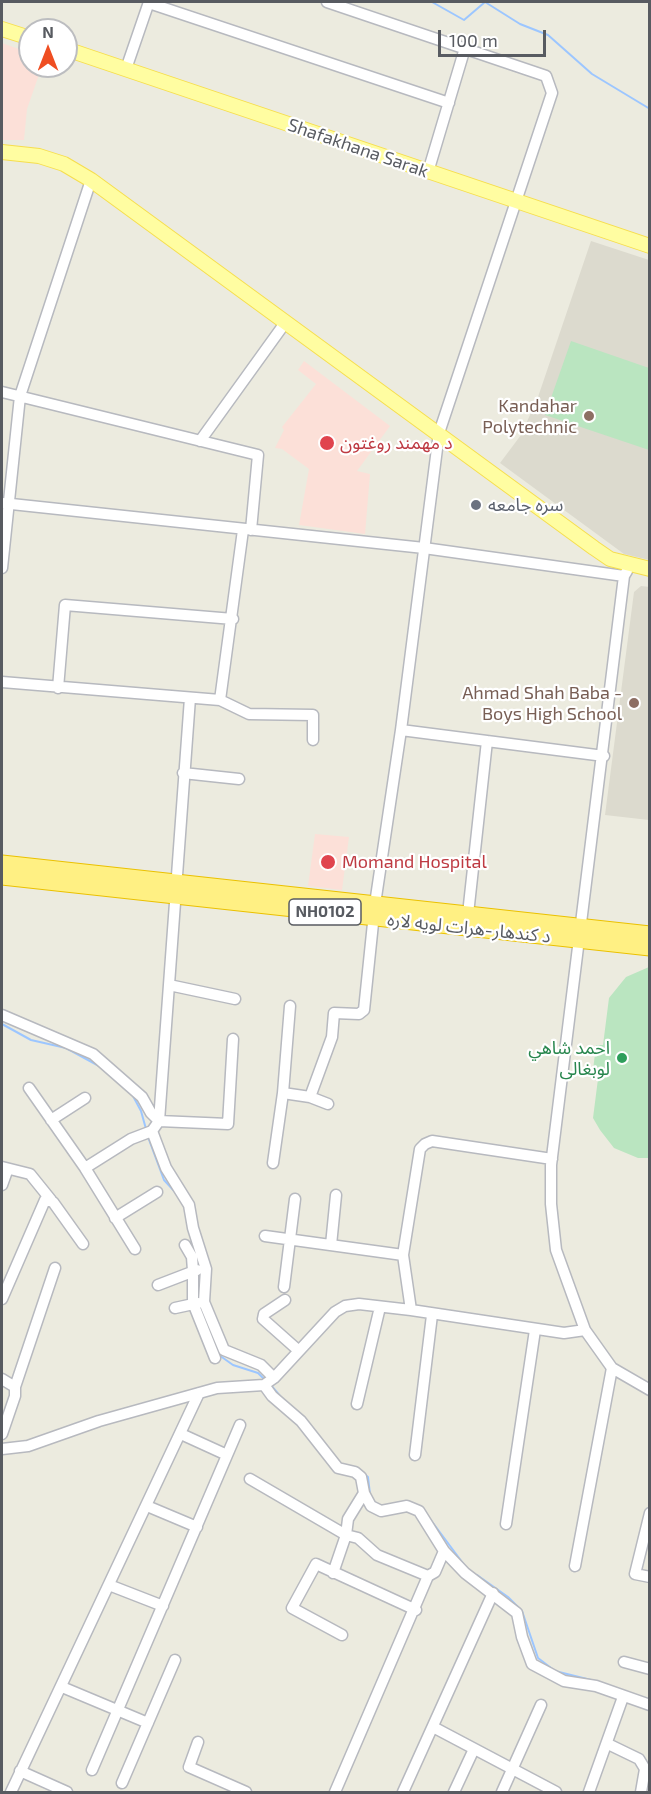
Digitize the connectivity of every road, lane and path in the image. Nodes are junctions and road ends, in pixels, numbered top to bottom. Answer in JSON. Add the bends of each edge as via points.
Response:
{"nodes":[{"id":1,"x":149,"y":2,"type":"edge"},
{"id":2,"x":327,"y":2,"type":"edge"},
{"id":3,"x":2,"y":28,"type":"edge"},
{"id":4,"x":18,"y":34,"type":"edge"},
{"id":5,"x":465,"y":48,"type":"junction"},
{"id":6,"x":78,"y":53,"type":"edge"},
{"id":7,"x":126,"y":69,"type":"junction"},
{"id":8,"x":449,"y":103,"type":"junction"},
{"id":9,"x":2,"y":152,"type":"edge"},
{"id":10,"x":428,"y":172,"type":"junction"},
{"id":11,"x":91,"y":180,"type":"junction"},
{"id":12,"x":517,"y":201,"type":"junction"},
{"id":13,"x":650,"y":246,"type":"edge"},
{"id":14,"x":285,"y":323,"type":"junction"},
{"id":15,"x":2,"y":392,"type":"edge"},
{"id":16,"x":20,"y":396,"type":"junction"},
{"id":17,"x":439,"y":433,"type":"junction"},
{"id":18,"x":200,"y":441,"type":"junction"},
{"id":19,"x":5,"y":503,"type":"edge"},
{"id":20,"x":247,"y":530,"type":"junction"},
{"id":21,"x":424,"y":548,"type":"junction"},
{"id":22,"x":2,"y":568,"type":"edge"},
{"id":23,"x":650,"y":569,"type":"edge"},
{"id":24,"x":627,"y":571,"type":"junction"},
{"id":25,"x":233,"y":619,"type":"junction"},
{"id":26,"x":2,"y":682,"type":"edge"},
{"id":27,"x":58,"y":688,"type":"junction"},
{"id":28,"x":190,"y":698,"type":"junction"},
{"id":29,"x":220,"y":700,"type":"junction"},
{"id":30,"x":401,"y":730,"type":"junction"},
{"id":31,"x":313,"y":740,"type":"dead end"},
{"id":32,"x":487,"y":741,"type":"junction"},
{"id":33,"x":604,"y":756,"type":"junction"},
{"id":34,"x":183,"y":773,"type":"junction"},
{"id":35,"x":239,"y":779,"type":"dead end"},
{"id":36,"x":2,"y":863,"type":"edge"},
{"id":37,"x":2,"y":877,"type":"edge"},
{"id":38,"x":176,"y":888,"type":"junction"},
{"id":39,"x":374,"y":911,"type":"junction"},
{"id":40,"x":468,"y":914,"type":"junction"},
{"id":41,"x":580,"y":933,"type":"junction"},
{"id":42,"x":650,"y":934,"type":"edge"},
{"id":43,"x":650,"y":948,"type":"edge"},
{"id":44,"x":169,"y":985,"type":"junction"},
{"id":45,"x":236,"y":999,"type":"dead end"},
{"id":46,"x":290,"y":1006,"type":"dead end"},
{"id":47,"x":2,"y":1015,"type":"edge"},
{"id":48,"x":233,"y":1039,"type":"dead end"},
{"id":49,"x":29,"y":1088,"type":"dead end"},
{"id":50,"x":283,"y":1093,"type":"junction"},
{"id":51,"x":310,"y":1097,"type":"junction"},
{"id":52,"x":85,"y":1098,"type":"dead end"},
{"id":53,"x":328,"y":1104,"type":"dead end"},
{"id":54,"x":51,"y":1120,"type":"junction"},
{"id":55,"x":159,"y":1121,"type":"junction"},
{"id":56,"x":147,"y":1132,"type":"junction"},
{"id":57,"x":552,"y":1159,"type":"junction"},
{"id":58,"x":273,"y":1163,"type":"dead end"},
{"id":59,"x":85,"y":1168,"type":"junction"},
{"id":60,"x":4,"y":1169,"type":"edge"},
{"id":61,"x":2,"y":1185,"type":"edge"},
{"id":62,"x":157,"y":1192,"type":"dead end"},
{"id":63,"x":336,"y":1195,"type":"dead end"},
{"id":64,"x":295,"y":1199,"type":"dead end"},
{"id":65,"x":51,"y":1200,"type":"junction"},
{"id":66,"x":115,"y":1218,"type":"junction"},
{"id":67,"x":265,"y":1236,"type":"dead end"},
{"id":68,"x":291,"y":1240,"type":"junction"},
{"id":69,"x":83,"y":1244,"type":"dead end"},
{"id":70,"x":185,"y":1245,"type":"dead end"},
{"id":71,"x":331,"y":1245,"type":"junction"},
{"id":72,"x":135,"y":1249,"type":"dead end"},
{"id":73,"x":403,"y":1255,"type":"junction"},
{"id":74,"x":55,"y":1268,"type":"dead end"},
{"id":75,"x":206,"y":1269,"type":"junction"},
{"id":76,"x":194,"y":1271,"type":"junction"},
{"id":77,"x":158,"y":1285,"type":"dead end"},
{"id":78,"x":284,"y":1287,"type":"dead end"},
{"id":79,"x":2,"y":1299,"type":"edge"},
{"id":80,"x":285,"y":1300,"type":"dead end"},
{"id":81,"x":199,"y":1303,"type":"junction"},
{"id":82,"x":380,"y":1307,"type":"junction"},
{"id":83,"x":175,"y":1308,"type":"dead end"},
{"id":84,"x":411,"y":1310,"type":"junction"},
{"id":85,"x":432,"y":1315,"type":"junction"},
{"id":86,"x":535,"y":1330,"type":"junction"},
{"id":87,"x":585,"y":1330,"type":"junction"},
{"id":88,"x":299,"y":1351,"type":"junction"},
{"id":89,"x":215,"y":1358,"type":"dead end"},
{"id":90,"x":612,"y":1368,"type":"junction"},
{"id":91,"x":2,"y":1379,"type":"edge"},
{"id":92,"x":269,"y":1382,"type":"junction"},
{"id":93,"x":15,"y":1387,"type":"junction"},
{"id":94,"x":650,"y":1390,"type":"edge"},
{"id":95,"x":199,"y":1393,"type":"junction"},
{"id":96,"x":357,"y":1404,"type":"dead end"},
{"id":97,"x":240,"y":1425,"type":"dead end"},
{"id":98,"x":2,"y":1434,"type":"edge"},
{"id":99,"x":181,"y":1434,"type":"junction"},
{"id":100,"x":2,"y":1449,"type":"edge"},
{"id":101,"x":227,"y":1455,"type":"junction"},
{"id":102,"x":415,"y":1455,"type":"dead end"},
{"id":103,"x":250,"y":1479,"type":"dead end"},
{"id":104,"x":364,"y":1493,"type":"junction"},
{"id":105,"x":147,"y":1506,"type":"junction"},
{"id":106,"x":650,"y":1513,"type":"edge"},
{"id":107,"x":506,"y":1524,"type":"dead end"},
{"id":108,"x":197,"y":1527,"type":"junction"},
{"id":109,"x":346,"y":1535,"type":"junction"},
{"id":110,"x":444,"y":1551,"type":"junction"},
{"id":111,"x":575,"y":1566,"type":"dead end"},
{"id":112,"x":333,"y":1573,"type":"junction"},
{"id":113,"x":429,"y":1576,"type":"junction"},
{"id":114,"x":650,"y":1577,"type":"edge"},
{"id":115,"x":109,"y":1585,"type":"junction"},
{"id":116,"x":492,"y":1593,"type":"junction"},
{"id":117,"x":163,"y":1606,"type":"junction"},
{"id":118,"x":416,"y":1610,"type":"junction"},
{"id":119,"x":342,"y":1635,"type":"dead end"},
{"id":120,"x":175,"y":1660,"type":"dead end"},
{"id":121,"x":624,"y":1662,"type":"dead end"},
{"id":122,"x":650,"y":1669,"type":"edge"},
{"id":123,"x":62,"y":1687,"type":"junction"},
{"id":124,"x":623,"y":1697,"type":"junction"},
{"id":125,"x":541,"y":1705,"type":"dead end"},
{"id":126,"x":650,"y":1705,"type":"edge"},
{"id":127,"x":118,"y":1710,"type":"junction"},
{"id":128,"x":148,"y":1723,"type":"junction"},
{"id":129,"x":433,"y":1727,"type":"junction"},
{"id":130,"x":198,"y":1742,"type":"dead end"},
{"id":131,"x":608,"y":1744,"type":"junction"},
{"id":132,"x":474,"y":1749,"type":"junction"},
{"id":133,"x":512,"y":1769,"type":"junction"},
{"id":134,"x":92,"y":1770,"type":"dead end"},
{"id":135,"x":20,"y":1771,"type":"junction"},
{"id":136,"x":123,"y":1783,"type":"dead end"},
{"id":137,"x":11,"y":1792,"type":"edge"},
{"id":138,"x":67,"y":1792,"type":"edge"},
{"id":139,"x":246,"y":1792,"type":"edge"},
{"id":140,"x":334,"y":1792,"type":"edge"},
{"id":141,"x":403,"y":1792,"type":"edge"},
{"id":142,"x":454,"y":1792,"type":"edge"},
{"id":143,"x":502,"y":1792,"type":"edge"},
{"id":144,"x":556,"y":1792,"type":"edge"},
{"id":145,"x":589,"y":1792,"type":"edge"},
{"id":146,"x":641,"y":1792,"type":"edge"}],
"edges":[{"from":1,"to":7,"type":"street"},
{"from":1,"to":8,"type":"street"},
{"from":2,"to":5,"type":"street"},
{"from":3,"to":4,"type":"main road"},
{"from":5,"to":8,"type":"street"},
{"from":5,"to":12,"type":"street","via":[[546,76],[552,93]]},
{"from":6,"to":7,"type":"main road","name":"Shafakhana Sarak"},
{"from":7,"to":10,"type":"main road","name":"Shafakhana Sarak"},
{"from":8,"to":10,"type":"street"},
{"from":9,"to":11,"type":"main road","via":[[56,161]]},
{"from":10,"to":12,"type":"main road","name":"Shafakhana Sarak"},
{"from":11,"to":14,"type":"main road"},
{"from":11,"to":16,"type":"street"},
{"from":12,"to":13,"type":"main road","name":"Shafakhana Sarak"},
{"from":12,"to":17,"type":"street"},
{"from":14,"to":17,"type":"main road"},
{"from":14,"to":18,"type":"street"},
{"from":15,"to":16,"type":"street"},
{"from":16,"to":18,"type":"street"},
{"from":16,"to":19,"type":"street"},
{"from":17,"to":21,"type":"street"},
{"from":17,"to":24,"type":"main road"},
{"from":18,"to":20,"type":"street","via":[[258,455]]},
{"from":19,"to":20,"type":"street"},
{"from":19,"to":22,"type":"street"},
{"from":20,"to":21,"type":"street"},
{"from":20,"to":25,"type":"street"},
{"from":21,"to":24,"type":"street"},
{"from":21,"to":30,"type":"street"},
{"from":23,"to":24,"type":"main road"},
{"from":24,"to":33,"type":"street"},
{"from":25,"to":27,"type":"street","via":[[65,605]]},
{"from":25,"to":29,"type":"street"},
{"from":26,"to":27,"type":"street"},
{"from":27,"to":28,"type":"street"},
{"from":28,"to":29,"type":"street"},
{"from":28,"to":34,"type":"street"},
{"from":29,"to":31,"type":"street","via":[[249,714],[313,715]]},
{"from":30,"to":32,"type":"street"},
{"from":30,"to":39,"type":"street"},
{"from":32,"to":33,"type":"street"},
{"from":32,"to":40,"type":"street"},
{"from":33,"to":41,"type":"street"},
{"from":34,"to":35,"type":"street"},
{"from":34,"to":38,"type":"street"},
{"from":36,"to":38,"type":"highway","name":"د کندهار-هرات لويه لاره","number":"NH0102"},
{"from":37,"to":38,"type":"highway","name":"د کندهار-هرات لويه لاره","number":"NH0102"},
{"from":38,"to":39,"type":"highway","name":"د کندهار-هرات لويه لاره","number":"NH0102"},
{"from":38,"to":44,"type":"street"},
{"from":39,"to":40,"type":"highway","name":"د کندهار-هرات لويه لاره","number":"NH0102"},
{"from":39,"to":41,"type":"highway","name":"د کندهار-هرات لويه لاره","number":"NH0102"},
{"from":39,"to":51,"type":"street","via":[[364,1010],[359,1014],[334,1013],[332,1037]]},
{"from":40,"to":41,"type":"highway","name":"د کندهار-هرات لويه لاره","number":"NH0102"},
{"from":41,"to":42,"type":"highway","name":"د کندهار-هرات لويه لاره","number":"NH0102"},
{"from":41,"to":43,"type":"highway","name":"د کندهار-هرات لويه لاره","number":"NH0102"},
{"from":41,"to":57,"type":"street"},
{"from":44,"to":45,"type":"street"},
{"from":44,"to":55,"type":"street"},
{"from":46,"to":50,"type":"street"},
{"from":47,"to":55,"type":"street","via":[[93,1054],[142,1097]]},
{"from":48,"to":55,"type":"street","via":[[228,1124]]},
{"from":49,"to":54,"type":"street"},
{"from":50,"to":51,"type":"street"},
{"from":50,"to":58,"type":"street"},
{"from":51,"to":53,"type":"street"},
{"from":52,"to":54,"type":"street"},
{"from":54,"to":59,"type":"street"},
{"from":55,"to":56,"type":"street"},
{"from":56,"to":59,"type":"street"},
{"from":56,"to":75,"type":"street","via":[[189,1205]]},
{"from":57,"to":73,"type":"street","via":[[432,1141],[425,1144],[420,1149]]},
{"from":57,"to":87,"type":"street","via":[[556,1250]]},
{"from":59,"to":66,"type":"street"},
{"from":60,"to":61,"type":"street"},
{"from":60,"to":65,"type":"street","via":[[30,1174]]},
{"from":62,"to":66,"type":"street"},
{"from":63,"to":71,"type":"street"},
{"from":64,"to":68,"type":"street"},
{"from":65,"to":69,"type":"street"},
{"from":65,"to":79,"type":"street","via":[[45,1200]]},
{"from":66,"to":72,"type":"street"},
{"from":67,"to":68,"type":"street"},
{"from":68,"to":71,"type":"street"},
{"from":68,"to":78,"type":"street"},
{"from":70,"to":76,"type":"street"},
{"from":71,"to":73,"type":"street"},
{"from":73,"to":84,"type":"street"},
{"from":74,"to":93,"type":"street"},
{"from":75,"to":76,"type":"street"},
{"from":75,"to":81,"type":"street"},
{"from":76,"to":77,"type":"street"},
{"from":76,"to":81,"type":"street"},
{"from":80,"to":88,"type":"street","via":[[264,1314],[263,1319]]},
{"from":81,"to":83,"type":"street"},
{"from":81,"to":89,"type":"street"},
{"from":81,"to":92,"type":"street","via":[[224,1350],[261,1365]]},
{"from":82,"to":84,"type":"street"},
{"from":82,"to":88,"type":"street","via":[[345,1306]]},
{"from":82,"to":96,"type":"street"},
{"from":84,"to":85,"type":"street"},
{"from":85,"to":86,"type":"street"},
{"from":85,"to":102,"type":"street"},
{"from":86,"to":87,"type":"street"},
{"from":86,"to":107,"type":"street"},
{"from":87,"to":90,"type":"street"},
{"from":88,"to":92,"type":"street"},
{"from":90,"to":94,"type":"street"},
{"from":90,"to":111,"type":"street"},
{"from":91,"to":93,"type":"street"},
{"from":92,"to":95,"type":"street"},
{"from":92,"to":104,"type":"street","via":[[272,1396],[301,1421],[338,1468],[361,1477]]},
{"from":93,"to":98,"type":"street"},
{"from":95,"to":99,"type":"street"},
{"from":95,"to":100,"type":"street","via":[[28,1446]]},
{"from":97,"to":101,"type":"street"},
{"from":99,"to":101,"type":"street"},
{"from":99,"to":105,"type":"street"},
{"from":101,"to":108,"type":"street"},
{"from":103,"to":109,"type":"street"},
{"from":104,"to":109,"type":"street","via":[[348,1519]]},
{"from":104,"to":110,"type":"street","via":[[371,1506],[381,1510],[407,1506],[419,1511]]},
{"from":105,"to":108,"type":"street"},
{"from":105,"to":115,"type":"street"},
{"from":106,"to":114,"type":"street","via":[[635,1574]]},
{"from":108,"to":117,"type":"street"},
{"from":109,"to":112,"type":"street"},
{"from":109,"to":113,"type":"street","via":[[358,1538],[377,1555]]},
{"from":110,"to":113,"type":"street","via":[[435,1572]]},
{"from":110,"to":116,"type":"street"},
{"from":112,"to":118,"type":"street"},
{"from":112,"to":119,"type":"street","via":[[315,1565],[292,1608]]},
{"from":113,"to":118,"type":"street"},
{"from":115,"to":117,"type":"street"},
{"from":115,"to":123,"type":"street"},
{"from":116,"to":124,"type":"street","via":[[517,1613],[532,1664],[564,1681],[596,1686]]},
{"from":116,"to":129,"type":"street"},
{"from":117,"to":127,"type":"street"},
{"from":118,"to":140,"type":"street"},
{"from":120,"to":128,"type":"street"},
{"from":121,"to":122,"type":"street"},
{"from":123,"to":127,"type":"street"},
{"from":123,"to":135,"type":"street"},
{"from":124,"to":126,"type":"street"},
{"from":124,"to":131,"type":"street"},
{"from":125,"to":133,"type":"street"},
{"from":127,"to":128,"type":"street"},
{"from":127,"to":134,"type":"street"},
{"from":128,"to":136,"type":"street"},
{"from":129,"to":132,"type":"street"},
{"from":129,"to":141,"type":"street"},
{"from":130,"to":139,"type":"street","via":[[189,1767]]},
{"from":131,"to":145,"type":"street"},
{"from":131,"to":146,"type":"street","via":[[639,1760],[645,1769]]},
{"from":132,"to":133,"type":"street"},
{"from":132,"to":142,"type":"street"},
{"from":133,"to":143,"type":"street"},
{"from":133,"to":144,"type":"street"},
{"from":135,"to":137,"type":"street"},
{"from":135,"to":138,"type":"street"}]}
